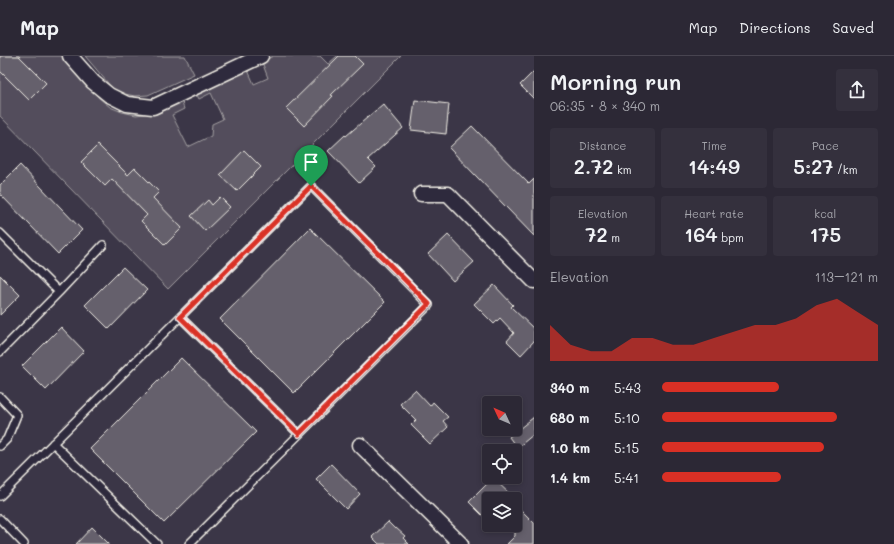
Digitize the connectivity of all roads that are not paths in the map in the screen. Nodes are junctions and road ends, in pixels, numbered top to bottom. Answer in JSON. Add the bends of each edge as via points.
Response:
{"nodes":[{"id":1,"x":70,"y":56,"type":"edge"},
{"id":2,"x":261,"y":56,"type":"edge"},
{"id":3,"x":421,"y":194,"type":"dead end"},
{"id":4,"x":0,"y":232,"type":"edge"},
{"id":5,"x":103,"y":246,"type":"dead end"},
{"id":6,"x":534,"y":281,"type":"edge"},
{"id":7,"x":59,"y":292,"type":"junction"},
{"id":8,"x":180,"y":317,"type":"junction"},
{"id":9,"x":0,"y":352,"type":"edge"},
{"id":10,"x":0,"y":397,"type":"edge"},
{"id":11,"x":299,"y":434,"type":"junction"},
{"id":12,"x":53,"y":443,"type":"junction"},
{"id":13,"x":360,"y":445,"type":"dead end"},
{"id":14,"x":0,"y":446,"type":"edge"},
{"id":15,"x":0,"y":496,"type":"edge"},
{"id":16,"x":0,"y":519,"type":"edge"},
{"id":17,"x":24,"y":544,"type":"edge"},
{"id":18,"x":157,"y":544,"type":"edge"},
{"id":19,"x":189,"y":544,"type":"edge"},
{"id":20,"x":461,"y":544,"type":"edge"}],
"edges":[{"from":1,"to":2,"type":"street","via":[[92,82],[109,95],[127,104],[153,107]]},
{"from":3,"to":6,"type":"street","via":[[448,194]]},
{"from":4,"to":7,"type":"lane"},
{"from":5,"to":7,"type":"lane"},
{"from":7,"to":9,"type":"lane"},
{"from":8,"to":11,"type":"lane"},
{"from":8,"to":11,"type":"lane","via":[[311,186],[429,304]]},
{"from":8,"to":12,"type":"lane"},
{"from":10,"to":14,"type":"lane","via":[[17,415],[7,439]]},
{"from":11,"to":19,"type":"lane"},
{"from":12,"to":15,"type":"lane"},
{"from":12,"to":18,"type":"lane"},
{"from":13,"to":20,"type":"street"},
{"from":16,"to":17,"type":"lane"}]}
